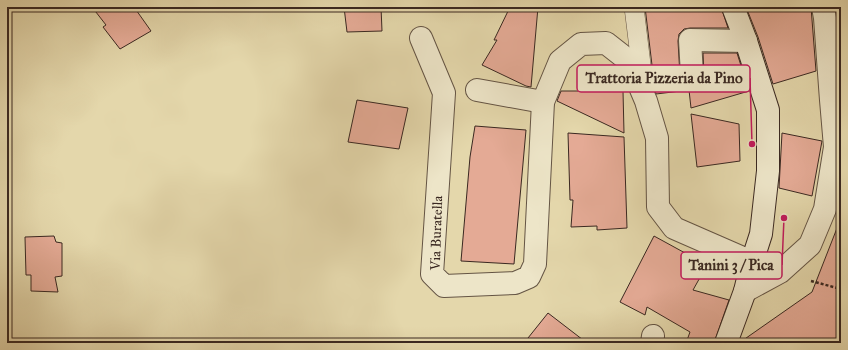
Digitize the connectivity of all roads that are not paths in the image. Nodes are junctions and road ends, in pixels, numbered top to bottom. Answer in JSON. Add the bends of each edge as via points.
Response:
{"nodes":[{"id":1,"x":634,"y":7,"type":"edge"},
{"id":2,"x":733,"y":7,"type":"edge"},
{"id":3,"x":823,"y":7,"type":"edge"},
{"id":4,"x":421,"y":38,"type":"dead end"},
{"id":5,"x":746,"y":41,"type":"junction"},
{"id":6,"x":692,"y":75,"type":"dead end"},
{"id":7,"x":477,"y":90,"type":"dead end"},
{"id":8,"x":646,"y":101,"type":"junction"},
{"id":9,"x":542,"y":102,"type":"junction"},
{"id":10,"x":752,"y":262,"type":"junction"},
{"id":11,"x":745,"y":291,"type":"junction"},
{"id":12,"x":726,"y":343,"type":"edge"}],
"edges":[{"from":1,"to":8,"type":"street","name":"Via Buratella"},
{"from":2,"to":5,"type":"street"},
{"from":3,"to":11,"type":"street","via":[[836,147],[825,209],[810,244],[780,272]]},
{"from":4,"to":9,"type":"street","name":"Via Buratella","via":[[444,92],[432,274],[444,286],[515,283],[529,277],[535,264]]},
{"from":5,"to":6,"type":"street","via":[[690,40]]},
{"from":5,"to":10,"type":"street","via":[[768,110],[768,171],[761,234]]},
{"from":7,"to":9,"type":"street"},
{"from":8,"to":9,"type":"street","name":"Via Buratella","via":[[629,61],[606,44],[581,44],[560,62]]},
{"from":8,"to":10,"type":"street","name":"Via Buratella","via":[[657,138],[658,207],[674,228]]},
{"from":10,"to":11,"type":"street"},
{"from":11,"to":12,"type":"street"}]}
